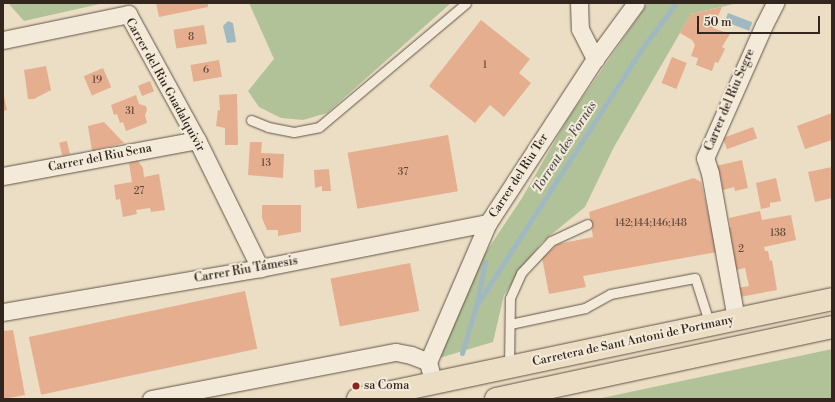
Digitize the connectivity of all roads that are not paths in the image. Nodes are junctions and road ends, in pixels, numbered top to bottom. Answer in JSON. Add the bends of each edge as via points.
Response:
{"nodes":[{"id":1,"x":466,"y":3,"type":"edge"},
{"id":2,"x":579,"y":3,"type":"edge"},
{"id":3,"x":636,"y":3,"type":"edge"},
{"id":4,"x":775,"y":3,"type":"edge"},
{"id":5,"x":3,"y":40,"type":"edge"},
{"id":6,"x":595,"y":59,"type":"junction"},
{"id":7,"x":251,"y":120,"type":"dead end"},
{"id":8,"x":197,"y":140,"type":"junction"},
{"id":9,"x":3,"y":176,"type":"edge"},
{"id":10,"x":488,"y":224,"type":"junction"},
{"id":11,"x":587,"y":224,"type":"dead end"},
{"id":12,"x":260,"y":268,"type":"junction"},
{"id":13,"x":832,"y":299,"type":"edge"},
{"id":14,"x":3,"y":312,"type":"edge"},
{"id":15,"x":736,"y":319,"type":"junction"},
{"id":16,"x":510,"y":324,"type":"junction"},
{"id":17,"x":710,"y":325,"type":"junction"},
{"id":18,"x":832,"y":327,"type":"edge"},
{"id":19,"x":428,"y":362,"type":"junction"},
{"id":20,"x":509,"y":367,"type":"junction"},
{"id":21,"x":433,"y":383,"type":"junction"},
{"id":22,"x":541,"y":394,"type":"edge"},
{"id":23,"x":151,"y":399,"type":"edge"},
{"id":24,"x":358,"y":399,"type":"edge"},
{"id":25,"x":496,"y":399,"type":"edge"}],
"edges":[{"from":1,"to":7,"type":"lane","via":[[319,127],[294,132],[268,127]]},
{"from":2,"to":6,"type":"street","via":[[580,29]]},
{"from":3,"to":6,"type":"street","name":"Carrer del Riu Ter"},
{"from":4,"to":15,"type":"street","name":"Carrer del Riu Segre","via":[[705,158],[710,173]]},
{"from":5,"to":8,"type":"street","name":"Carrer del Riu Guadalquivir","via":[[128,14]]},
{"from":6,"to":10,"type":"street","name":"Carrer del Riu Ter"},
{"from":8,"to":9,"type":"street","name":"Carrer del Riu Sena"},
{"from":8,"to":12,"type":"street","name":"Carrer del Riu Guadalquivir"},
{"from":10,"to":12,"type":"street","name":"Carrer Riu Támesis"},
{"from":10,"to":19,"type":"street","name":"Carrer del Riu Ter"},
{"from":11,"to":16,"type":"lane","via":[[551,241],[521,274],[510,298]]},
{"from":12,"to":14,"type":"street","name":"Carrer Riu Támesis"},
{"from":13,"to":15,"type":"main road","name":"Carretera de Sant Antoni de Portmany"},
{"from":15,"to":17,"type":"main road","name":"Carretera de Sant Antoni de Portmany"},
{"from":16,"to":17,"type":"lane","via":[[585,308],[610,294],[695,278]]},
{"from":16,"to":20,"type":"lane"},
{"from":17,"to":20,"type":"main road","name":"Carretera de Sant Antoni de Portmany"},
{"from":18,"to":22,"type":"main road"},
{"from":19,"to":21,"type":"street"},
{"from":19,"to":23,"type":"street","via":[[396,352]]},
{"from":20,"to":21,"type":"main road","name":"Carretera de Sant Antoni de Portmany"},
{"from":21,"to":24,"type":"main road","name":"Carretera de Sant Antoni de Portmany"},
{"from":22,"to":25,"type":"main road"}]}
